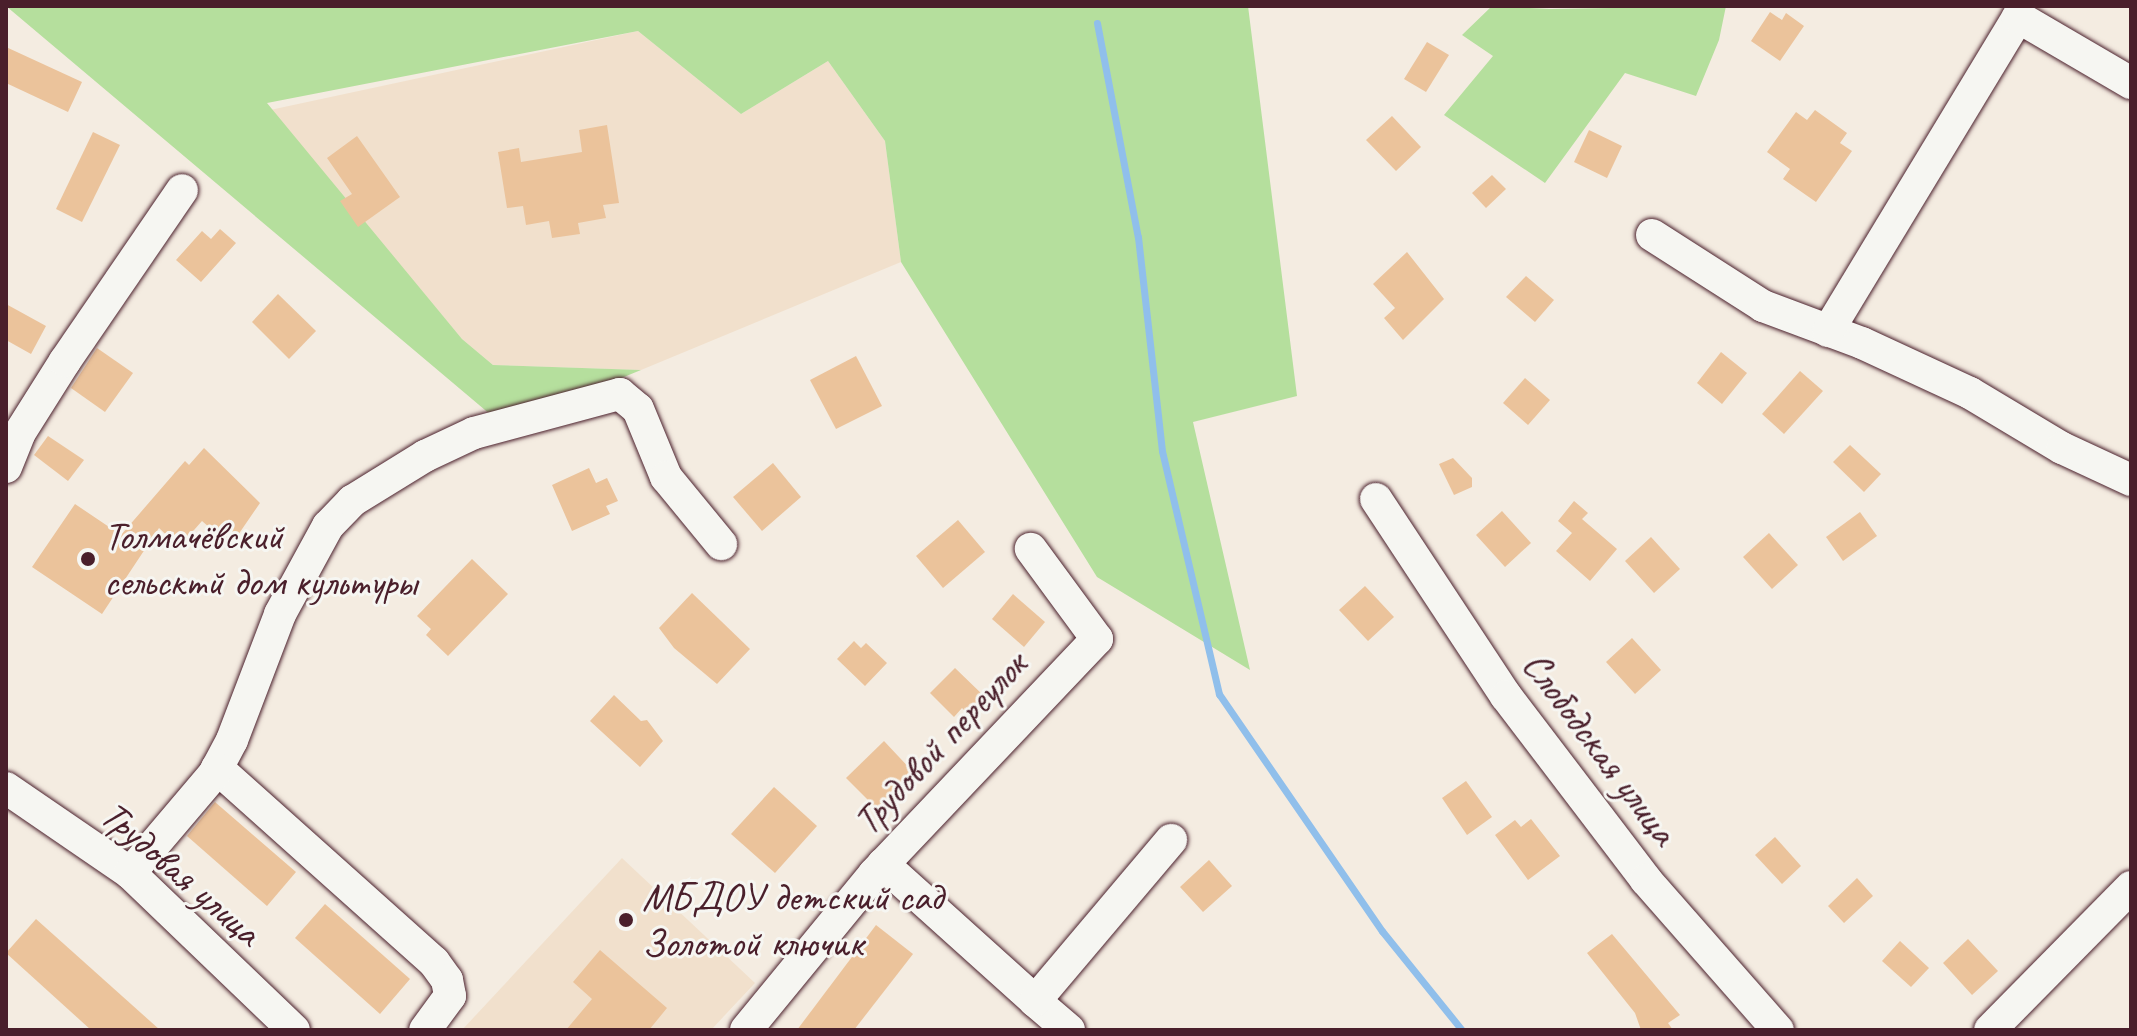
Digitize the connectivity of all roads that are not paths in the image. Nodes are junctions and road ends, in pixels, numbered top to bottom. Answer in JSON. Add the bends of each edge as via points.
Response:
{"nodes":[{"id":1,"x":2131,"y":83,"type":"edge"},
{"id":2,"x":182,"y":190,"type":"dead end"},
{"id":3,"x":1652,"y":235,"type":"dead end"},
{"id":4,"x":1828,"y":331,"type":"junction"},
{"id":5,"x":12,"y":430,"type":"edge"},
{"id":6,"x":6,"y":467,"type":"edge"},
{"id":7,"x":2131,"y":480,"type":"edge"},
{"id":8,"x":1376,"y":499,"type":"dead end"},
{"id":9,"x":721,"y":544,"type":"dead end"},
{"id":10,"x":1031,"y":549,"type":"dead end"},
{"id":11,"x":217,"y":768,"type":"junction"},
{"id":12,"x":6,"y":788,"type":"edge"},
{"id":13,"x":1171,"y":840,"type":"dead end"},
{"id":14,"x":883,"y":864,"type":"junction"},
{"id":15,"x":130,"y":873,"type":"junction"},
{"id":16,"x":2131,"y":887,"type":"edge"},
{"id":17,"x":1035,"y":1001,"type":"junction"},
{"id":18,"x":294,"y":1030,"type":"edge"},
{"id":19,"x":425,"y":1030,"type":"edge"},
{"id":20,"x":746,"y":1030,"type":"edge"},
{"id":21,"x":1069,"y":1030,"type":"edge"},
{"id":22,"x":1778,"y":1030,"type":"edge"},
{"id":23,"x":1990,"y":1030,"type":"edge"}],
"edges":[{"from":1,"to":4,"type":"street","via":[[2018,17]]},
{"from":2,"to":5,"type":"street"},
{"from":3,"to":4,"type":"street","via":[[1763,306]]},
{"from":4,"to":7,"type":"street","via":[[1970,393],[2062,448]]},
{"from":5,"to":6,"type":"street"},
{"from":8,"to":22,"type":"street","name":"Слободская улица","via":[[1506,696],[1646,880]]},
{"from":9,"to":11,"type":"street","via":[[666,477],[638,409],[620,394],[474,433],[389,476],[352,501],[328,526],[286,601]]},
{"from":10,"to":14,"type":"street","name":"Трудовой переулок","via":[[1097,639]]},
{"from":11,"to":15,"type":"street"},
{"from":11,"to":19,"type":"street","via":[[434,962],[450,996]]},
{"from":12,"to":15,"type":"street","name":"Трудовая улица"},
{"from":13,"to":17,"type":"street"},
{"from":14,"to":17,"type":"street"},
{"from":14,"to":20,"type":"street","name":"Трудовой переулок"},
{"from":15,"to":18,"type":"street","name":"Трудовая улица"},
{"from":16,"to":23,"type":"street"},
{"from":17,"to":21,"type":"street"}]}
